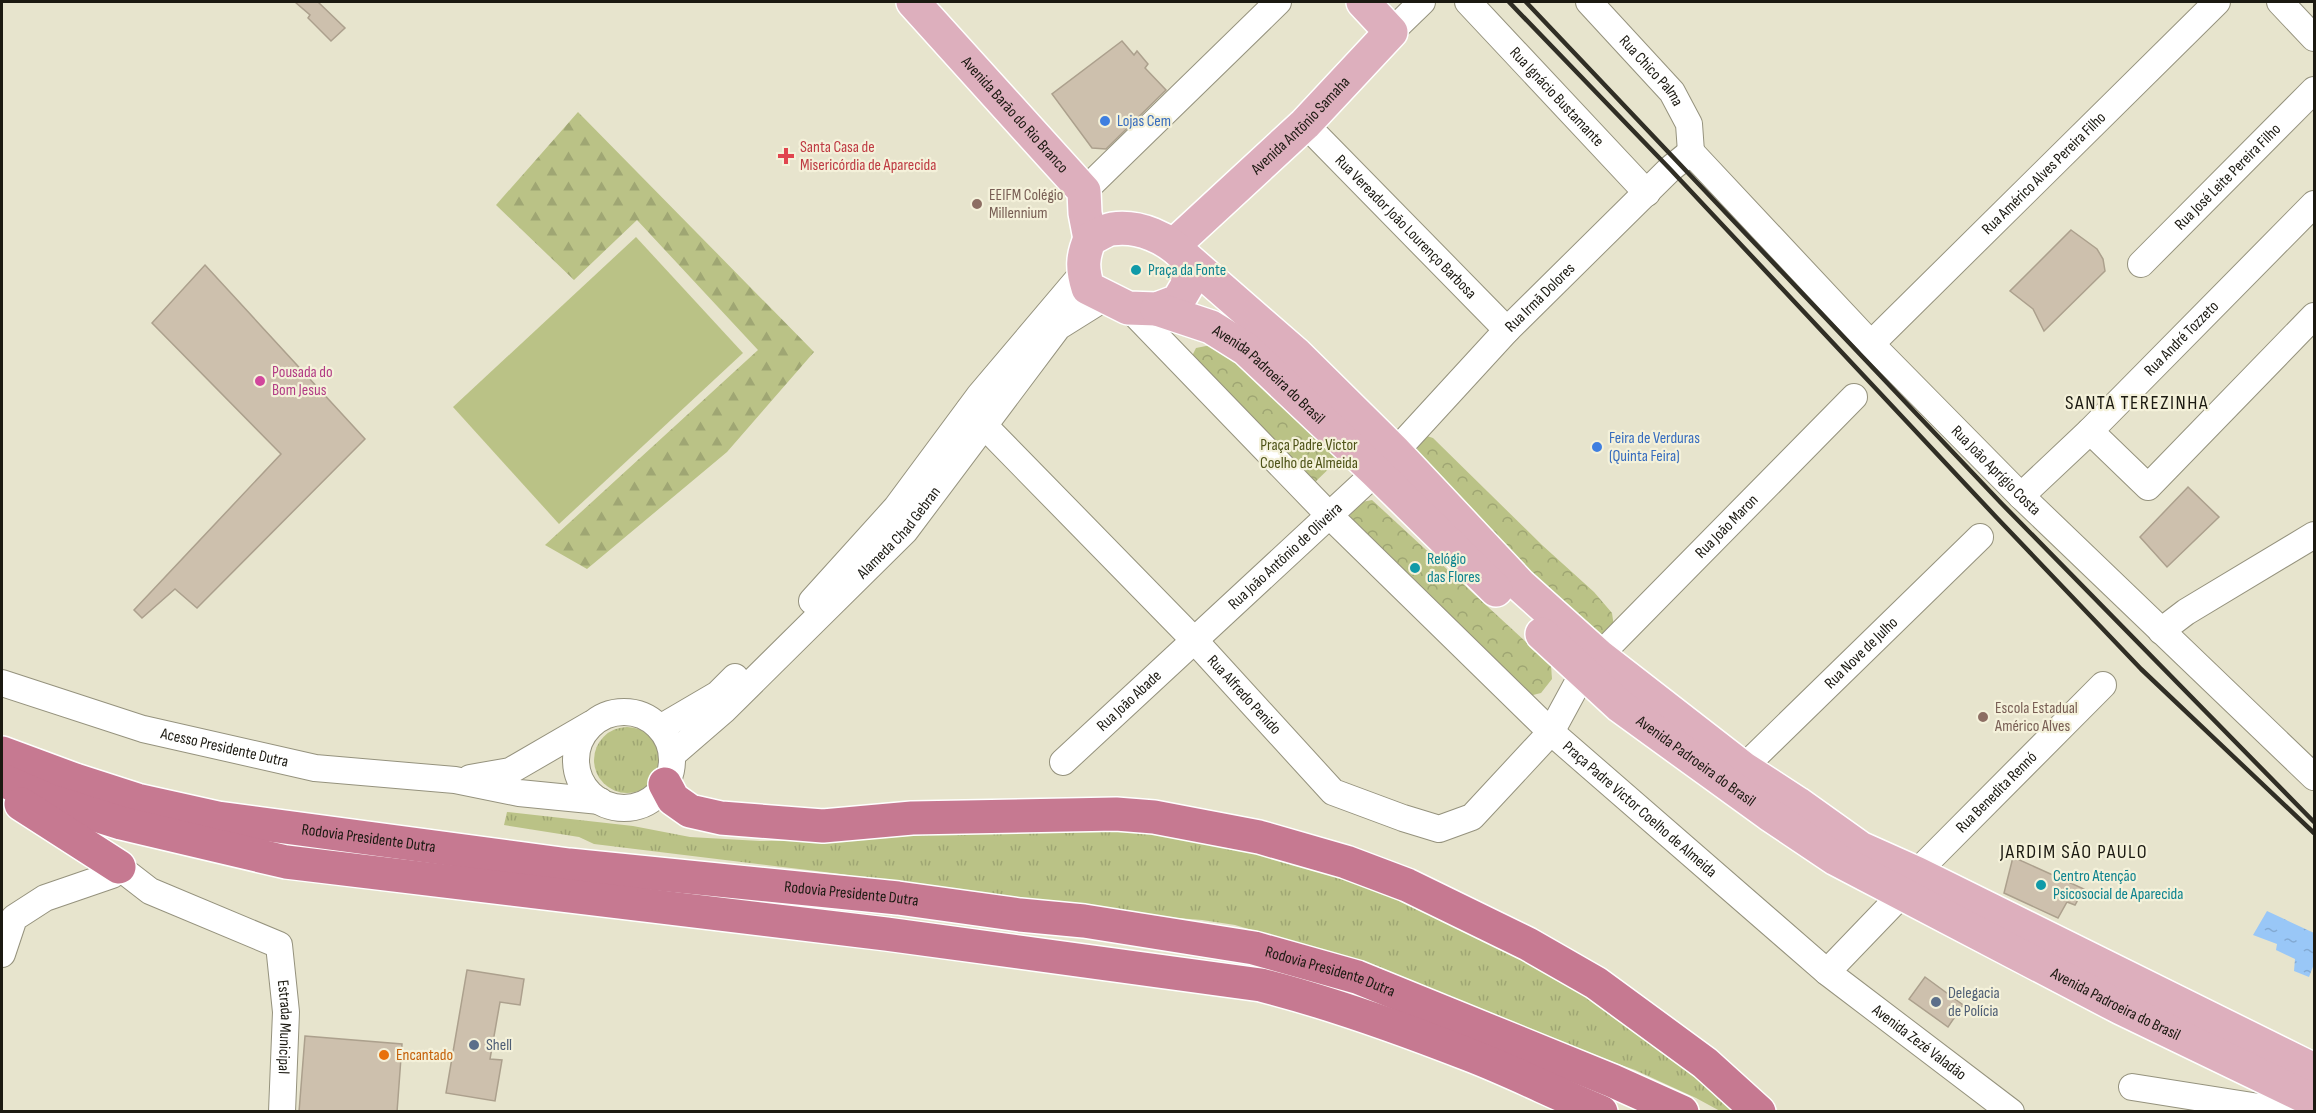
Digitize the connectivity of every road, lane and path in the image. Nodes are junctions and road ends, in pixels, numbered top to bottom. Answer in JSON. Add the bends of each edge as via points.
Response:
{"nodes":[{"id":1,"x":913,"y":2,"type":"edge"},
{"id":2,"x":1278,"y":2,"type":"edge"},
{"id":3,"x":1364,"y":2,"type":"edge"},
{"id":4,"x":1422,"y":2,"type":"edge"},
{"id":5,"x":1468,"y":2,"type":"edge"},
{"id":6,"x":1589,"y":2,"type":"edge"},
{"id":7,"x":2217,"y":2,"type":"edge"},
{"id":8,"x":2280,"y":2,"type":"edge"},
{"id":9,"x":1392,"y":32,"type":"junction"},
{"id":10,"x":2314,"y":38,"type":"edge"},
{"id":11,"x":2314,"y":90,"type":"edge"},
{"id":12,"x":1305,"y":124,"type":"junction"},
{"id":13,"x":1691,"y":152,"type":"junction"},
{"id":14,"x":1084,"y":191,"type":"junction"},
{"id":15,"x":1647,"y":193,"type":"junction"},
{"id":16,"x":2314,"y":204,"type":"edge"},
{"id":17,"x":1090,"y":239,"type":"junction"},
{"id":18,"x":1180,"y":251,"type":"junction"},
{"id":19,"x":2141,"y":264,"type":"dead end"},
{"id":20,"x":1083,"y":273,"type":"junction"},
{"id":21,"x":1131,"y":304,"type":"junction"},
{"id":22,"x":2314,"y":316,"type":"edge"},
{"id":23,"x":1508,"y":330,"type":"junction"},
{"id":24,"x":1871,"y":344,"type":"junction"},
{"id":25,"x":1854,"y":397,"type":"dead end"},
{"id":26,"x":977,"y":418,"type":"junction"},
{"id":27,"x":2090,"y":430,"type":"junction"},
{"id":28,"x":1385,"y":462,"type":"junction"},
{"id":29,"x":2021,"y":496,"type":"junction"},
{"id":30,"x":1329,"y":515,"type":"junction"},
{"id":31,"x":2314,"y":535,"type":"edge"},
{"id":32,"x":1980,"y":537,"type":"dead end"},
{"id":33,"x":794,"y":630,"type":"junction"},
{"id":34,"x":2161,"y":631,"type":"junction"},
{"id":35,"x":1195,"y":641,"type":"junction"},
{"id":36,"x":1591,"y":664,"type":"junction"},
{"id":37,"x":2,"y":682,"type":"edge"},
{"id":38,"x":2103,"y":685,"type":"dead end"},
{"id":39,"x":592,"y":724,"type":"junction"},
{"id":40,"x":660,"y":728,"type":"junction"},
{"id":41,"x":1551,"y":732,"type":"junction"},
{"id":42,"x":2,"y":753,"type":"edge"},
{"id":43,"x":1063,"y":762,"type":"dead end"},
{"id":44,"x":1743,"y":768,"type":"junction"},
{"id":45,"x":669,"y":769,"type":"junction"},
{"id":46,"x":2312,"y":770,"type":"edge"},
{"id":47,"x":2,"y":780,"type":"edge"},
{"id":48,"x":455,"y":780,"type":"junction"},
{"id":49,"x":2,"y":792,"type":"edge"},
{"id":50,"x":600,"y":801,"type":"junction"},
{"id":51,"x":118,"y":867,"type":"junction"},
{"id":52,"x":1910,"y":883,"type":"junction"},
{"id":53,"x":8,"y":917,"type":"edge"},
{"id":54,"x":2,"y":954,"type":"edge"},
{"id":55,"x":1827,"y":972,"type":"junction"},
{"id":56,"x":2314,"y":1070,"type":"edge"},
{"id":57,"x":2132,"y":1087,"type":"dead end"},
{"id":58,"x":2314,"y":1101,"type":"edge"},
{"id":59,"x":282,"y":1112,"type":"edge"},
{"id":60,"x":1601,"y":1112,"type":"edge"},
{"id":61,"x":1682,"y":1112,"type":"edge"},
{"id":62,"x":1759,"y":1112,"type":"edge"},
{"id":63,"x":2011,"y":1112,"type":"edge"},
{"id":64,"x":2290,"y":1112,"type":"edge"}],
"edges":[{"from":1,"to":14,"type":"main road","name":"Avenida Barão do Rio Branco"},
{"from":2,"to":14,"type":"street"},
{"from":3,"to":9,"type":"main road"},
{"from":4,"to":9,"type":"street","name":"Avenida Antônio Samaha"},
{"from":5,"to":15,"type":"street","name":"Rua Ignácio Bustamante"},
{"from":6,"to":13,"type":"street","name":"Rua Chico Palma","via":[[1672,92],[1689,124]]},
{"from":7,"to":24,"type":"street","name":"Rua Américo Alves Pereira Filho"},
{"from":8,"to":10,"type":"street"},
{"from":9,"to":12,"type":"main road","name":"Avenida Antônio Samaha"},
{"from":11,"to":19,"type":"street","name":"Rua José Leite Pereira Filho"},
{"from":12,"to":18,"type":"main road","name":"Avenida Antônio Samaha"},
{"from":12,"to":23,"type":"street","name":"Rua Vereador João Lourenço Barbosa"},
{"from":13,"to":15,"type":"street","name":"Rua Irmã Dolores"},
{"from":13,"to":24,"type":"street","name":"Rua João Aprígio Costa"},
{"from":14,"to":17,"type":"main road"},
{"from":15,"to":23,"type":"street","name":"Rua Irmã Dolores"},
{"from":16,"to":27,"type":"street","name":"Rua André Tozzeto"},
{"from":17,"to":18,"type":"main road","via":[[1111,229],[1138,229]]},
{"from":17,"to":20,"type":"main road","via":[[1083,256]]},
{"from":18,"to":21,"type":"main road","via":[[1188,284],[1178,301]]},
{"from":18,"to":28,"type":"main road","name":"Avenida Padroeira do Brasil","via":[[1296,354]]},
{"from":20,"to":21,"type":"main road","via":[[1088,288]]},
{"from":20,"to":26,"type":"street","name":"Alameda Chad Gebran","via":[[1050,310]]},
{"from":21,"to":26,"type":"street","name":"Alameda Chad Gebran","via":[[1058,327]]},
{"from":21,"to":28,"type":"main road","name":"Avenida Padroeira do Brasil","via":[[1211,327],[1246,349]]},
{"from":21,"to":30,"type":"street","name":"Praça Padre Victor Coelho de Almeida"},
{"from":22,"to":27,"type":"street","via":[[2148,487]]},
{"from":23,"to":28,"type":"street","name":"Rua Irmã Dolores"},
{"from":24,"to":29,"type":"street","name":"Rua João Aprígio Costa"},
{"from":25,"to":36,"type":"street","name":"Rua João Maron"},
{"from":26,"to":33,"type":"street","name":"Alameda Chad Gebran","via":[[921,492],[905,531]]},
{"from":26,"to":35,"type":"street","name":"Rua Alfredo Penido"},
{"from":27,"to":29,"type":"street","name":"Rua André Tozzeto"},
{"from":28,"to":30,"type":"street","name":"Rua João Antônio de Oliveira"},
{"from":28,"to":36,"type":"main road","name":"Avenida Padroeira do Brasil"},
{"from":29,"to":34,"type":"street","name":"Rua João Aprígio Costa"},
{"from":30,"to":35,"type":"street","name":"Rua João Antônio de Oliveira"},
{"from":30,"to":41,"type":"street","name":"Praça Padre Victor Coelho de Almeida"},
{"from":31,"to":34,"type":"street"},
{"from":32,"to":44,"type":"street","name":"Rua Nove de Julho"},
{"from":33,"to":40,"type":"street","name":"Alameda Chad Gebran","via":[[718,694]]},
{"from":33,"to":45,"type":"street","name":"Alameda Chad Gebran"},
{"from":34,"to":46,"type":"street","name":"Rua João Aprígio Costa"},
{"from":35,"to":41,"type":"street","name":"Rua Alfredo Penido","via":[[1333,792],[1439,829],[1472,817]]},
{"from":35,"to":43,"type":"street","name":"Rua João Abade"},
{"from":36,"to":41,"type":"street","name":"Rua João Maron"},
{"from":36,"to":44,"type":"main road","name":"Avenida Padroeira do Brasil"},
{"from":36,"to":52,"type":"main road","name":"Avenida Padroeira do Brasil","via":[[1620,706],[1769,814],[1836,859]]},
{"from":37,"to":48,"type":"street","name":"Acesso Presidente Dutra","via":[[143,729],[315,768]]},
{"from":38,"to":52,"type":"street","name":"Rua Benedita Rennó"},
{"from":39,"to":40,"type":"street","via":[[620,712],[648,718]]},
{"from":39,"to":48,"type":"street","via":[[510,771]]},
{"from":39,"to":50,"type":"street","via":[[580,742],[577,764],[580,779]]},
{"from":40,"to":45,"type":"street","via":[[668,740]]},
{"from":41,"to":55,"type":"street","name":"Praça Padre Victor Coelho de Almeida"},
{"from":42,"to":61,"type":"highway","name":"Rodovia Presidente Dutra","via":[[137,800],[218,818],[569,865],[1084,921],[1254,948],[1357,977],[1613,1080]]},
{"from":44,"to":52,"type":"main road","name":"Avenida Padroeira do Brasil"},
{"from":45,"to":50,"type":"street","via":[[656,795],[644,804],[614,806]]},
{"from":45,"to":62,"type":"highway","via":[[673,799],[690,811],[721,818],[823,826],[912,818],[1116,814],[1154,817],[1258,837],[1346,862],[1407,885],[1528,944],[1596,983],[1705,1063]]},
{"from":47,"to":60,"type":"highway","name":"Rodovia Presidente Dutra","via":[[121,824],[286,862],[886,934],[1261,985],[1318,999],[1439,1043]]},
{"from":48,"to":50,"type":"street","via":[[519,793]]},
{"from":49,"to":51,"type":"highway"},
{"from":51,"to":53,"type":"street","via":[[112,875],[45,898]]},
{"from":51,"to":59,"type":"street","name":"Estrada Municipal","via":[[150,891],[279,945],[286,1012]]},
{"from":52,"to":55,"type":"street","name":"Rua Benedita Rennó"},
{"from":52,"to":56,"type":"main road","name":"Avenida Padroeira do Brasil","via":[[2134,983]]},
{"from":52,"to":58,"type":"main road","name":"Avenida Padroeira do Brasil","via":[[2121,1008]]},
{"from":53,"to":54,"type":"street"},
{"from":55,"to":63,"type":"street","name":"Avenida Zezé Valadão"},
{"from":57,"to":64,"type":"street"}]}
